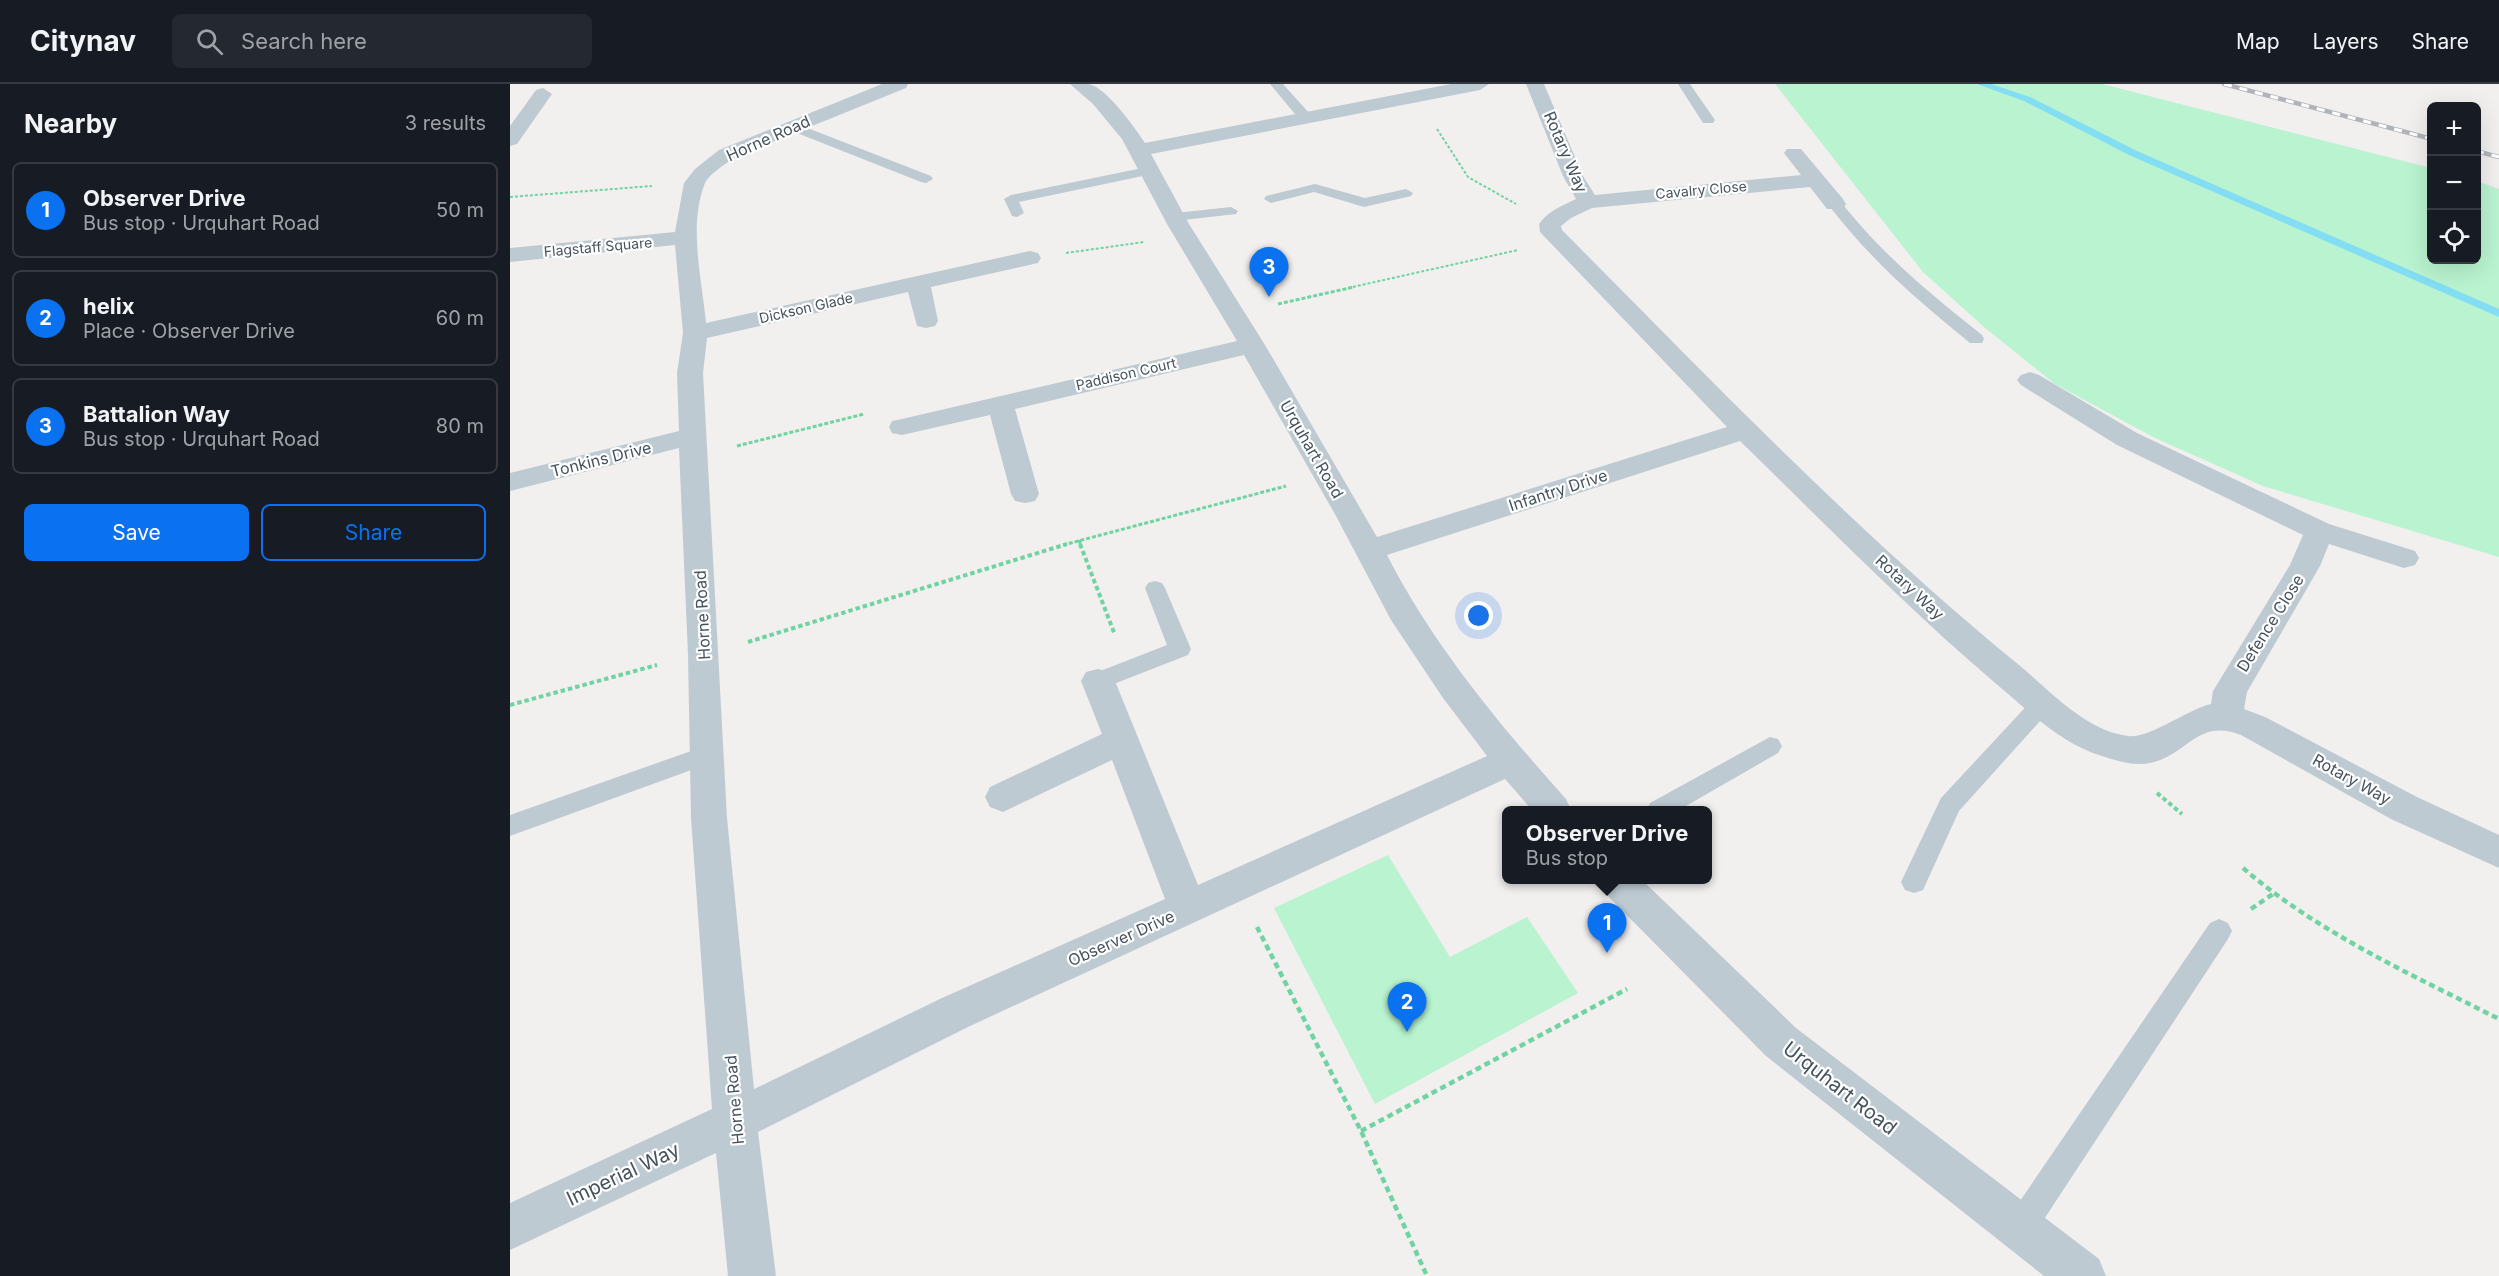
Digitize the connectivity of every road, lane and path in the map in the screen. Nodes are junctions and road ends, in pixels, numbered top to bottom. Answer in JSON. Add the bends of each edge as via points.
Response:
{"nodes":[{"id":1,"x":1079,"y":84,"type":"edge"},
{"id":2,"x":1276,"y":84,"type":"edge"},
{"id":3,"x":1480,"y":84,"type":"edge"},
{"id":4,"x":1535,"y":84,"type":"edge"},
{"id":5,"x":1684,"y":84,"type":"edge"},
{"id":6,"x":890,"y":85,"type":"edge"},
{"id":7,"x":1422,"y":91,"type":"edge"},
{"id":8,"x":543,"y":94,"type":"dead end"},
{"id":9,"x":1305,"y":117,"type":"junction"},
{"id":10,"x":1708,"y":120,"type":"dead end"},
{"id":11,"x":518,"y":121,"type":"edge"},
{"id":12,"x":792,"y":126,"type":"junction"},
{"id":13,"x":510,"y":140,"type":"edge"},
{"id":14,"x":1141,"y":150,"type":"junction"},
{"id":15,"x":1794,"y":153,"type":"dead end"},
{"id":16,"x":1152,"y":170,"type":"junction"},
{"id":17,"x":926,"y":179,"type":"dead end"},
{"id":18,"x":1815,"y":180,"type":"junction"},
{"id":19,"x":695,"y":183,"type":"junction"},
{"id":20,"x":1406,"y":193,"type":"dead end"},
{"id":21,"x":510,"y":197,"type":"edge"},
{"id":22,"x":1271,"y":199,"type":"dead end"},
{"id":23,"x":1588,"y":202,"type":"junction"},
{"id":24,"x":1835,"y":204,"type":"joint"},
{"id":25,"x":1231,"y":211,"type":"dead end"},
{"id":26,"x":1017,"y":213,"type":"dead end"},
{"id":27,"x":1175,"y":217,"type":"junction"},
{"id":28,"x":1555,"y":232,"type":"junction"},
{"id":29,"x":686,"y":237,"type":"junction"},
{"id":30,"x":1145,"y":242,"type":"dead end"},
{"id":31,"x":510,"y":255,"type":"edge"},
{"id":32,"x":1030,"y":258,"type":"joint"},
{"id":33,"x":918,"y":283,"type":"junction"},
{"id":34,"x":1278,"y":304,"type":"dead end"},
{"id":35,"x":926,"y":321,"type":"dead end"},
{"id":36,"x":695,"y":333,"type":"junction"},
{"id":37,"x":1976,"y":339,"type":"dead end"},
{"id":38,"x":1252,"y":345,"type":"junction"},
{"id":39,"x":2030,"y":380,"type":"dead end"},
{"id":40,"x":1000,"y":404,"type":"junction"},
{"id":41,"x":902,"y":427,"type":"joint"},
{"id":42,"x":1745,"y":430,"type":"junction"},
{"id":43,"x":693,"y":446,"type":"junction"},
{"id":44,"x":510,"y":482,"type":"edge"},
{"id":45,"x":1274,"y":490,"type":"dead end"},
{"id":46,"x":1024,"y":494,"type":"dead end"},
{"id":47,"x":2319,"y":531,"type":"junction"},
{"id":48,"x":1079,"y":540,"type":"junction"},
{"id":49,"x":1370,"y":549,"type":"junction"},
{"id":50,"x":2404,"y":558,"type":"dead end"},
{"id":51,"x":1155,"y":588,"type":"dead end"},
{"id":52,"x":704,"y":655,"type":"junction"},
{"id":53,"x":1113,"y":675,"type":"junction"},
{"id":54,"x":2042,"y":704,"type":"junction"},
{"id":55,"x":510,"y":705,"type":"edge"},
{"id":56,"x":2226,"y":716,"type":"junction"},
{"id":57,"x":1119,"y":741,"type":"junction"},
{"id":58,"x":1770,"y":746,"type":"dead end"},
{"id":59,"x":708,"y":754,"type":"junction"},
{"id":60,"x":1510,"y":761,"type":"junction"},
{"id":61,"x":1003,"y":797,"type":"dead end"},
{"id":62,"x":1549,"y":806,"type":"edge"},
{"id":63,"x":1666,"y":806,"type":"edge"},
{"id":64,"x":510,"y":826,"type":"edge"},
{"id":65,"x":2499,"y":852,"type":"edge"},
{"id":66,"x":2243,"y":868,"type":"dead end"},
{"id":67,"x":1914,"y":882,"type":"dead end"},
{"id":68,"x":1622,"y":884,"type":"edge"},
{"id":69,"x":1236,"y":886,"type":"junction"},
{"id":70,"x":1188,"y":908,"type":"junction"},
{"id":71,"x":2218,"y":931,"type":"dead end"},
{"id":72,"x":1627,"y":988,"type":"dead end"},
{"id":73,"x":2499,"y":1019,"type":"edge"},
{"id":74,"x":735,"y":1121,"type":"junction"},
{"id":75,"x":1361,"y":1131,"type":"junction"},
{"id":76,"x":510,"y":1227,"type":"edge"},
{"id":77,"x":2020,"y":1228,"type":"junction"},
{"id":78,"x":752,"y":1276,"type":"edge"},
{"id":79,"x":1427,"y":1276,"type":"edge"},
{"id":80,"x":2082,"y":1276,"type":"edge"}],
"edges":[{"from":1,"to":14,"type":"street","name":"Urquhart Road","via":[[1120,120]]},
{"from":2,"to":9,"type":"lane"},
{"from":3,"to":7,"type":"street"},
{"from":4,"to":23,"type":"street","name":"Rotary Way","via":[[1573,176]]},
{"from":5,"to":10,"type":"lane"},
{"from":6,"to":12,"type":"street","name":"Horne Road"},
{"from":7,"to":9,"type":"street"},
{"from":7,"to":28,"type":"path","via":[[1468,177]]},
{"from":8,"to":11,"type":"street"},
{"from":9,"to":14,"type":"street"},
{"from":11,"to":13,"type":"street"},
{"from":12,"to":17,"type":"lane"},
{"from":12,"to":19,"type":"street","name":"Horne Road","via":[[726,154]]},
{"from":14,"to":16,"type":"street","name":"Urquhart Road"},
{"from":15,"to":18,"type":"street"},
{"from":16,"to":26,"type":"lane","via":[[1011,199]]},
{"from":16,"to":27,"type":"street","name":"Urquhart Road"},
{"from":18,"to":23,"type":"street","name":"Cavalry Close"},
{"from":18,"to":24,"type":"street"},
{"from":19,"to":21,"type":"path"},
{"from":19,"to":29,"type":"street","name":"Horne Road"},
{"from":20,"to":22,"type":"lane","via":[[1364,203],[1315,188]]},
{"from":23,"to":28,"type":"street","name":"Rotary Way","via":[[1563,213]]},
{"from":24,"to":37,"type":"lane","via":[[1904,281]]},
{"from":25,"to":27,"type":"lane"},
{"from":27,"to":38,"type":"street","name":"Urquhart Road"},
{"from":28,"to":34,"type":"path"},
{"from":28,"to":42,"type":"street","name":"Rotary Way"},
{"from":29,"to":31,"type":"street","name":"Flagstaff Square"},
{"from":29,"to":36,"type":"street","name":"Horne Road"},
{"from":30,"to":32,"type":"path"},
{"from":32,"to":33,"type":"street","name":"Dickson Glade"},
{"from":33,"to":35,"type":"street"},
{"from":33,"to":36,"type":"street","name":"Dickson Glade"},
{"from":36,"to":43,"type":"street","name":"Horne Road","via":[[690,373]]},
{"from":38,"to":40,"type":"street","name":"Paddison Court"},
{"from":38,"to":49,"type":"street","name":"Urquhart Road"},
{"from":39,"to":47,"type":"street","via":[[2127,440]]},
{"from":40,"to":41,"type":"street","name":"Paddison Court"},
{"from":40,"to":46,"type":"street"},
{"from":41,"to":43,"type":"path","via":[[897,406]]},
{"from":42,"to":49,"type":"street","name":"Infantry Drive"},
{"from":42,"to":54,"type":"street","name":"Rotary Way","via":[[1965,638]]},
{"from":43,"to":44,"type":"street","name":"Tonkins Drive"},
{"from":43,"to":52,"type":"street","name":"Horne Road"},
{"from":45,"to":48,"type":"path"},
{"from":47,"to":50,"type":"street"},
{"from":47,"to":56,"type":"street","name":"Defence Close","via":[[2305,566],[2230,691]]},
{"from":48,"to":52,"type":"path"},
{"from":48,"to":53,"type":"path"},
{"from":49,"to":60,"type":"street","name":"Urquhart Road","via":[[1401,610]]},
{"from":51,"to":53,"type":"lane","via":[[1180,649]]},
{"from":52,"to":55,"type":"path","via":[[622,673]]},
{"from":52,"to":59,"type":"street","name":"Horne Road"},
{"from":53,"to":57,"type":"street"},
{"from":54,"to":56,"type":"street","name":"Rotary Way","via":[[2098,741],[2128,750],[2150,749],[2196,723]]},
{"from":54,"to":67,"type":"lane","via":[[1950,805]]},
{"from":56,"to":65,"type":"street","name":"Rotary Way","via":[[2253,726],[2404,808]]},
{"from":57,"to":61,"type":"street"},
{"from":57,"to":70,"type":"street"},
{"from":58,"to":63,"type":"lane"},
{"from":59,"to":64,"type":"lane"},
{"from":59,"to":74,"type":"street","name":"Horne Road","via":[[709,818]]},
{"from":60,"to":62,"type":"street","name":"Urquhart Road"},
{"from":60,"to":69,"type":"street","name":"Observer Drive"},
{"from":66,"to":73,"type":"path","via":[[2273,894],[2384,960]]},
{"from":68,"to":77,"type":"street","name":"Urquhart Road","via":[[1781,1042]]},
{"from":69,"to":70,"type":"street","name":"Observer Drive"},
{"from":69,"to":75,"type":"path"},
{"from":70,"to":74,"type":"street","name":"Observer Drive","via":[[956,1012]]},
{"from":71,"to":77,"type":"lane"},
{"from":72,"to":75,"type":"path"},
{"from":74,"to":76,"type":"street","name":"Imperial Way"},
{"from":74,"to":78,"type":"street","name":"Horne Road"},
{"from":75,"to":79,"type":"path"},
{"from":77,"to":80,"type":"street","name":"Urquhart Road"}]}
